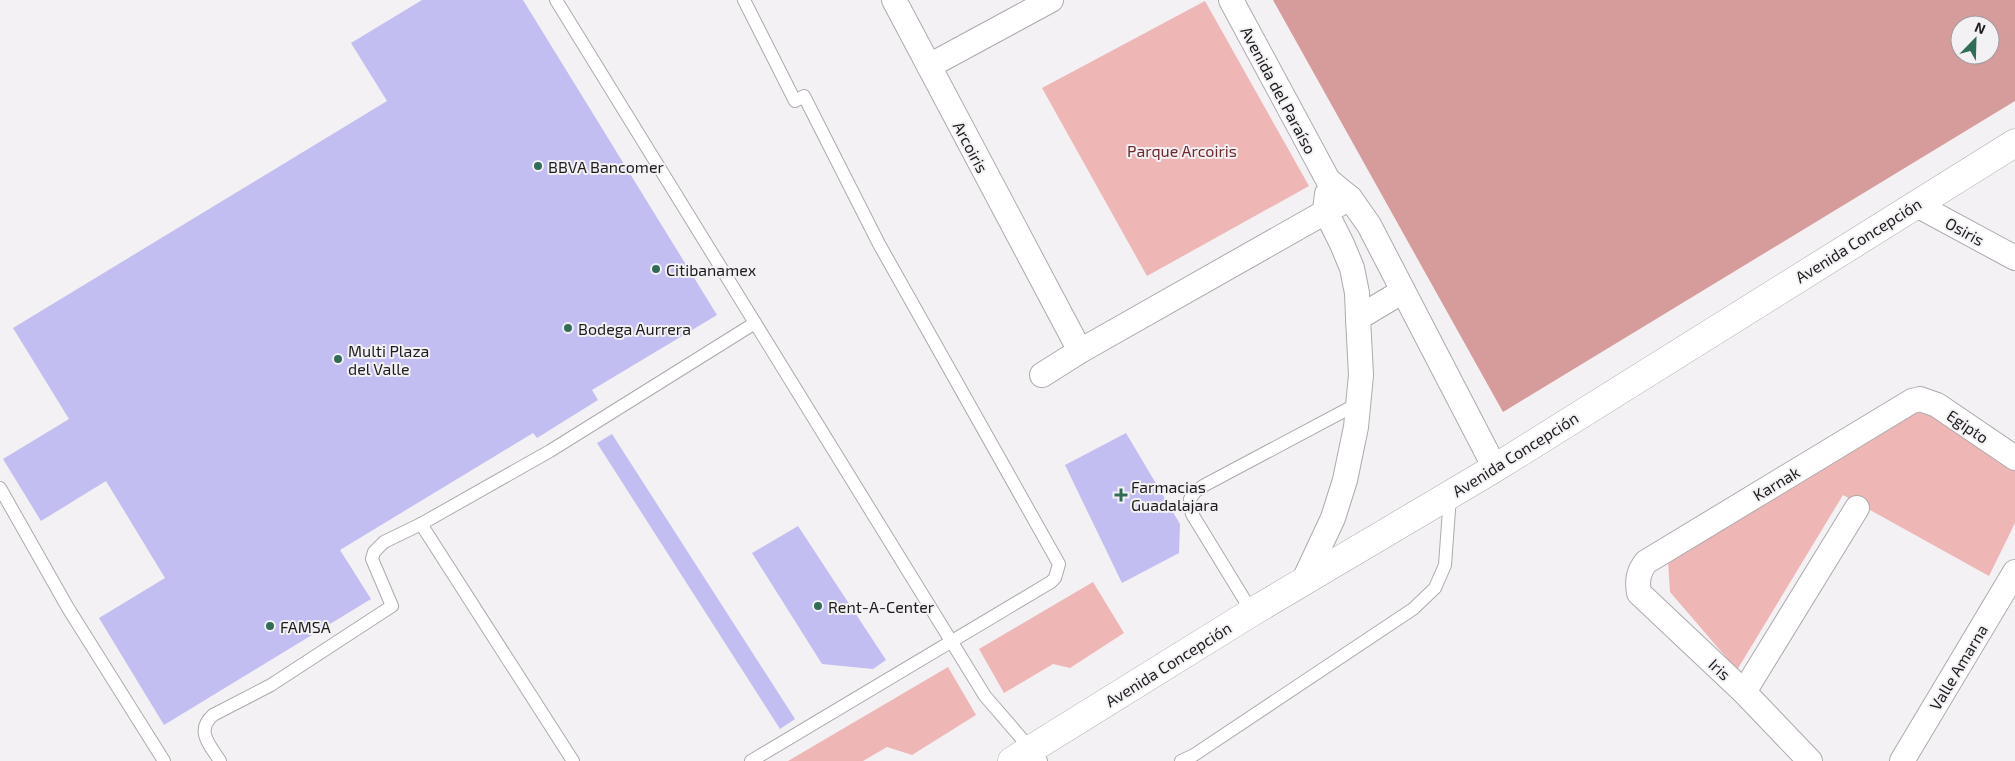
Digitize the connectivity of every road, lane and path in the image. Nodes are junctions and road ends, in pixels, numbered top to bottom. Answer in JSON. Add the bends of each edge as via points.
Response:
{"nodes":[{"id":1,"x":556,"y":0,"type":"edge"},
{"id":2,"x":744,"y":0,"type":"edge"},
{"id":3,"x":894,"y":0,"type":"edge"},
{"id":4,"x":1051,"y":0,"type":"edge"},
{"id":5,"x":1231,"y":0,"type":"edge"},
{"id":6,"x":928,"y":66,"type":"junction"},
{"id":7,"x":2015,"y":143,"type":"edge"},
{"id":8,"x":1328,"y":180,"type":"junction"},
{"id":9,"x":1350,"y":198,"type":"junction"},
{"id":10,"x":1915,"y":204,"type":"junction"},
{"id":11,"x":1326,"y":210,"type":"junction"},
{"id":12,"x":2015,"y":258,"type":"edge"},
{"id":13,"x":1403,"y":291,"type":"junction"},
{"id":14,"x":1358,"y":318,"type":"junction"},
{"id":15,"x":755,"y":323,"type":"junction"},
{"id":16,"x":1080,"y":351,"type":"junction"},
{"id":17,"x":1042,"y":375,"type":"dead end"},
{"id":18,"x":1920,"y":399,"type":"joint"},
{"id":19,"x":1359,"y":403,"type":"junction"},
{"id":20,"x":2015,"y":458,"type":"edge"},
{"id":21,"x":1495,"y":468,"type":"junction"},
{"id":22,"x":0,"y":488,"type":"edge"},
{"id":23,"x":1451,"y":494,"type":"junction"},
{"id":24,"x":1857,"y":508,"type":"dead end"},
{"id":25,"x":421,"y":524,"type":"junction"},
{"id":26,"x":2015,"y":572,"type":"edge"},
{"id":27,"x":1639,"y":575,"type":"joint"},
{"id":28,"x":1304,"y":580,"type":"junction"},
{"id":29,"x":1252,"y":612,"type":"junction"},
{"id":30,"x":951,"y":640,"type":"junction"},
{"id":31,"x":1744,"y":692,"type":"junction"},
{"id":32,"x":1028,"y":757,"type":"edge"},
{"id":33,"x":164,"y":761,"type":"edge"},
{"id":34,"x":220,"y":761,"type":"edge"},
{"id":35,"x":573,"y":761,"type":"edge"},
{"id":36,"x":751,"y":761,"type":"edge"},
{"id":37,"x":1181,"y":761,"type":"edge"},
{"id":38,"x":1810,"y":761,"type":"edge"},
{"id":39,"x":1902,"y":761,"type":"edge"}],
"edges":[{"from":1,"to":15,"type":"lane"},
{"from":2,"to":30,"type":"lane","via":[[795,102],[804,96],[879,244],[1059,564],[1051,582]]},
{"from":3,"to":6,"type":"street","name":"Arcoiris"},
{"from":4,"to":6,"type":"street"},
{"from":5,"to":8,"type":"street","name":"Avenida del Paraíso"},
{"from":6,"to":16,"type":"street","name":"Arcoiris"},
{"from":7,"to":10,"type":"main road","name":"Avenida Concepción"},
{"from":8,"to":9,"type":"street","name":"Avenida del Paraíso"},
{"from":8,"to":11,"type":"street"},
{"from":9,"to":11,"type":"street"},
{"from":9,"to":13,"type":"street","name":"Avenida del Paraíso","via":[[1369,225]]},
{"from":10,"to":12,"type":"street","name":"Osiris"},
{"from":10,"to":21,"type":"main road","name":"Avenida Concepción"},
{"from":11,"to":14,"type":"street","via":[[1352,268]]},
{"from":11,"to":16,"type":"street"},
{"from":13,"to":14,"type":"street"},
{"from":13,"to":21,"type":"street","name":"Avenida del Paraíso"},
{"from":14,"to":19,"type":"street"},
{"from":15,"to":25,"type":"lane","via":[[550,451]]},
{"from":15,"to":30,"type":"lane"},
{"from":16,"to":17,"type":"street"},
{"from":18,"to":20,"type":"street","name":"Egipto","via":[[1937,405]]},
{"from":18,"to":27,"type":"street","name":"Karnak","via":[[1905,404],[1646,562]]},
{"from":19,"to":28,"type":"street","via":[[1346,480],[1333,518]]},
{"from":19,"to":29,"type":"lane","via":[[1203,486],[1190,499],[1192,514]]},
{"from":21,"to":23,"type":"main road","name":"Avenida Concepción"},
{"from":22,"to":33,"type":"lane","via":[[68,608]]},
{"from":23,"to":28,"type":"main road","name":"Avenida Concepción"},
{"from":23,"to":37,"type":"lane","via":[[1445,565],[1435,588],[1413,609]]},
{"from":24,"to":31,"type":"street"},
{"from":25,"to":34,"type":"lane","via":[[384,542],[374,552],[373,565],[392,606],[271,685],[208,720],[204,726],[206,738]]},
{"from":25,"to":35,"type":"lane"},
{"from":26,"to":39,"type":"street","name":"Valle Amarna"},
{"from":27,"to":31,"type":"street","name":"Iris","via":[[1639,593]]},
{"from":28,"to":29,"type":"main road","name":"Avenida Concepción"},
{"from":29,"to":32,"type":"main road","name":"Avenida Concepción"},
{"from":30,"to":32,"type":"lane"},
{"from":30,"to":36,"type":"lane"},
{"from":31,"to":38,"type":"street","name":"Iris"}]}
